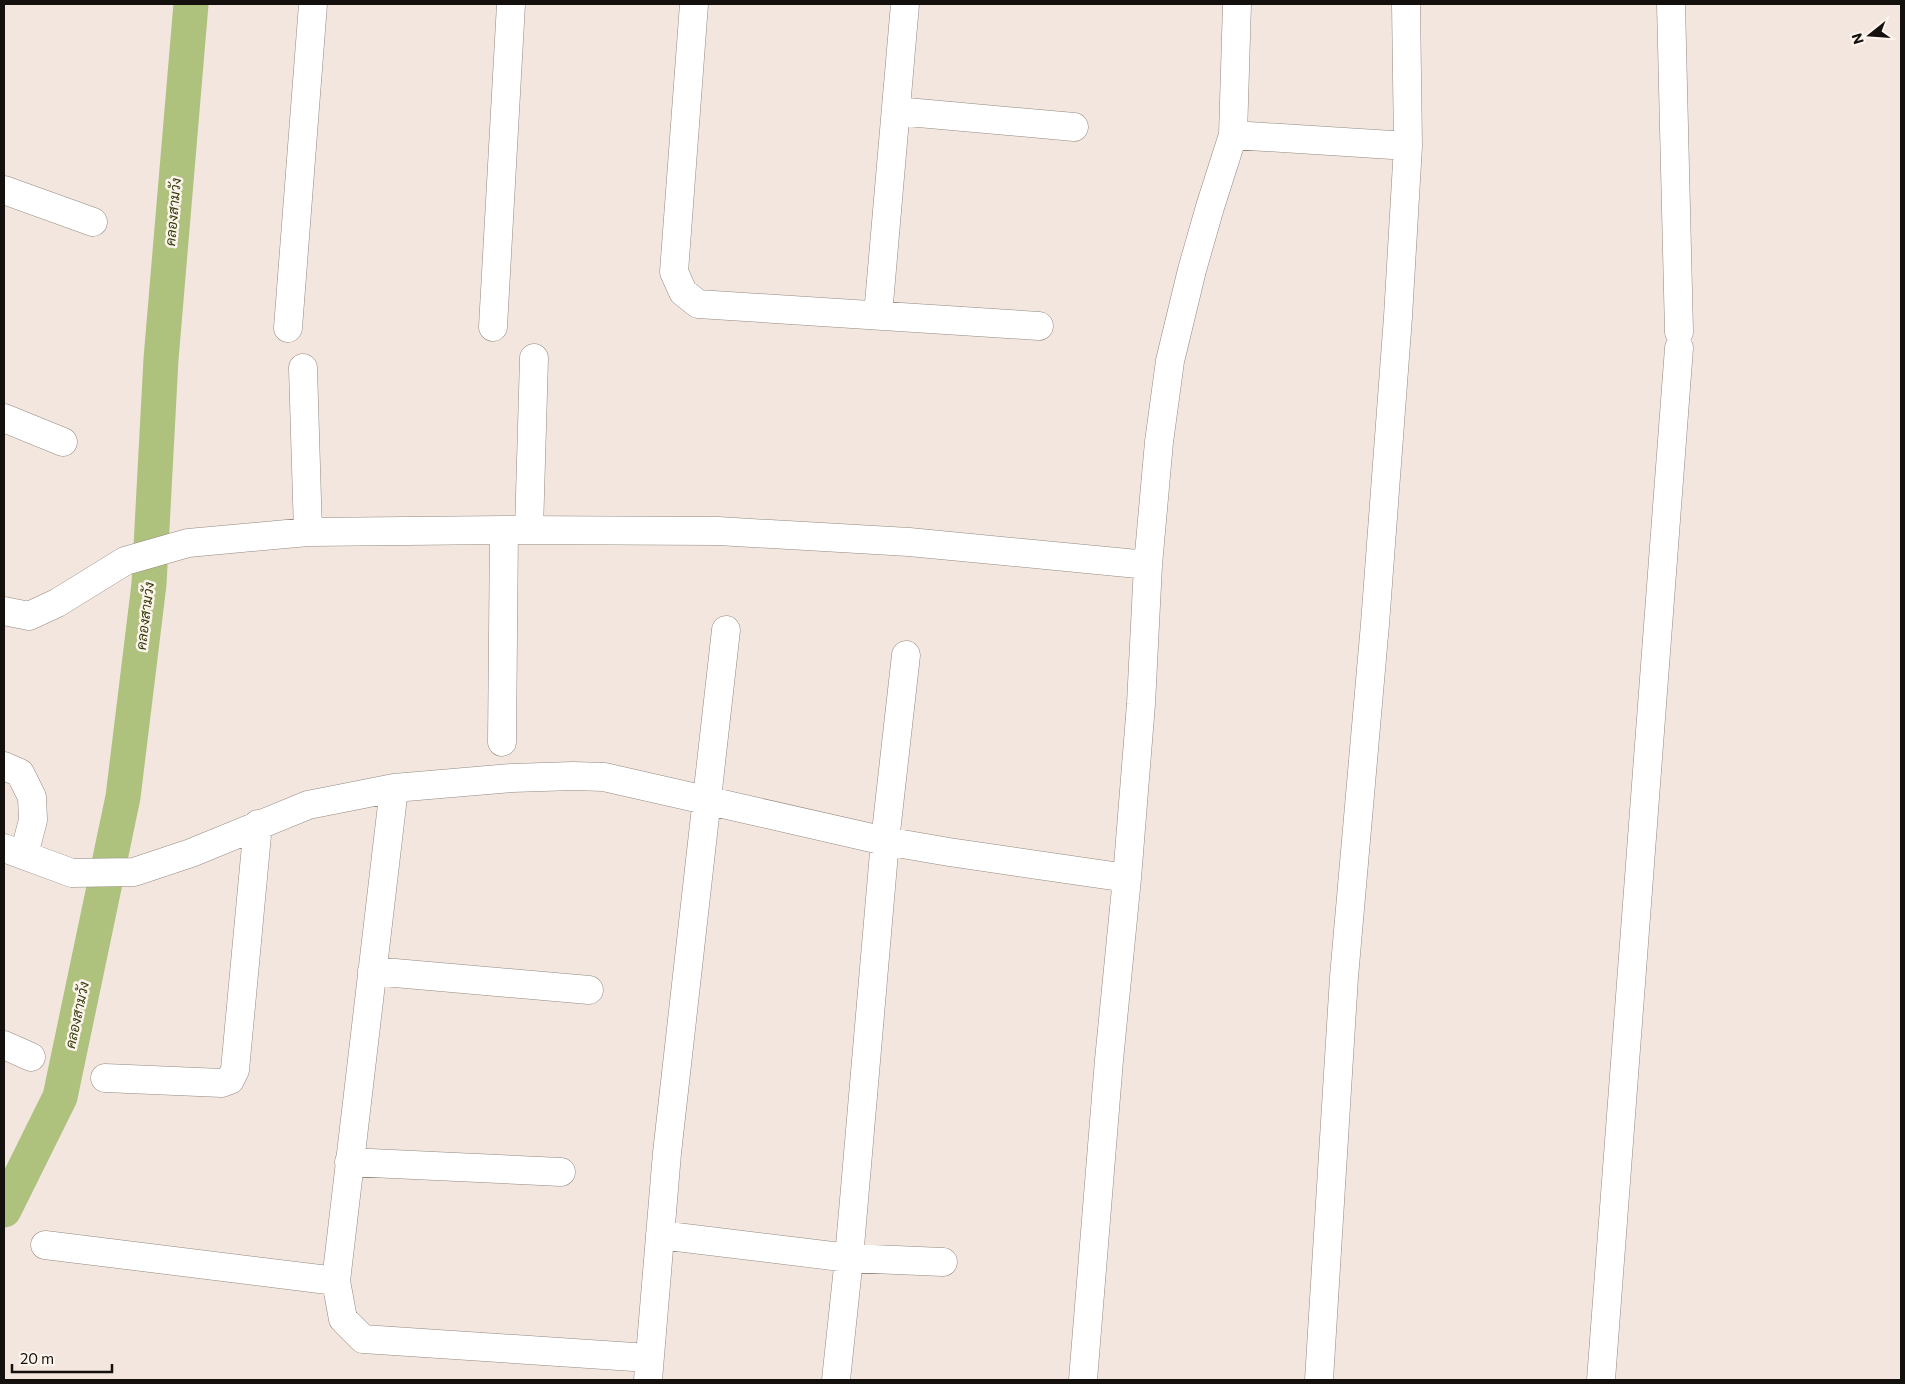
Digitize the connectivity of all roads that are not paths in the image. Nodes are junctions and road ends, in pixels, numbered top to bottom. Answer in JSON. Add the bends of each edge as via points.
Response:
{"nodes":[{"id":1,"x":313,"y":4,"type":"edge"},
{"id":2,"x":511,"y":4,"type":"edge"},
{"id":3,"x":694,"y":4,"type":"edge"},
{"id":4,"x":905,"y":4,"type":"edge"},
{"id":5,"x":1238,"y":4,"type":"edge"},
{"id":6,"x":1406,"y":4,"type":"edge"},
{"id":7,"x":1671,"y":4,"type":"edge"},
{"id":8,"x":896,"y":111,"type":"junction"},
{"id":9,"x":1074,"y":127,"type":"dead end"},
{"id":10,"x":1234,"y":135,"type":"junction"},
{"id":11,"x":1408,"y":146,"type":"junction"},
{"id":12,"x":4,"y":190,"type":"edge"},
{"id":13,"x":93,"y":222,"type":"dead end"},
{"id":14,"x":878,"y":315,"type":"junction"},
{"id":15,"x":1039,"y":326,"type":"dead end"},
{"id":16,"x":493,"y":327,"type":"dead end"},
{"id":17,"x":288,"y":328,"type":"dead end"},
{"id":18,"x":534,"y":358,"type":"dead end"},
{"id":19,"x":303,"y":368,"type":"dead end"},
{"id":20,"x":4,"y":418,"type":"edge"},
{"id":21,"x":63,"y":442,"type":"dead end"},
{"id":22,"x":516,"y":530,"type":"junction"},
{"id":23,"x":308,"y":532,"type":"junction"},
{"id":24,"x":1148,"y":565,"type":"junction"},
{"id":25,"x":5,"y":617,"type":"edge"},
{"id":26,"x":726,"y":630,"type":"dead end"},
{"id":27,"x":906,"y":655,"type":"dead end"},
{"id":28,"x":502,"y":742,"type":"dead end"},
{"id":29,"x":4,"y":766,"type":"edge"},
{"id":30,"x":394,"y":788,"type":"junction"},
{"id":31,"x":707,"y":800,"type":"junction"},
{"id":32,"x":258,"y":824,"type":"junction"},
{"id":33,"x":885,"y":840,"type":"junction"},
{"id":34,"x":14,"y":851,"type":"edge"},
{"id":35,"x":1127,"y":878,"type":"junction"},
{"id":36,"x":372,"y":971,"type":"junction"},
{"id":37,"x":589,"y":990,"type":"dead end"},
{"id":38,"x":4,"y":1045,"type":"edge"},
{"id":39,"x":31,"y":1057,"type":"dead end"},
{"id":40,"x":105,"y":1078,"type":"dead end"},
{"id":41,"x":349,"y":1162,"type":"junction"},
{"id":42,"x":561,"y":1172,"type":"dead end"},
{"id":43,"x":660,"y":1235,"type":"junction"},
{"id":44,"x":45,"y":1245,"type":"dead end"},
{"id":45,"x":849,"y":1258,"type":"junction"},
{"id":46,"x":944,"y":1262,"type":"dead end"},
{"id":47,"x":336,"y":1281,"type":"junction"},
{"id":48,"x":649,"y":1369,"type":"edge"},
{"id":49,"x":836,"y":1380,"type":"edge"},
{"id":50,"x":1083,"y":1380,"type":"edge"},
{"id":51,"x":1319,"y":1380,"type":"edge"},
{"id":52,"x":1601,"y":1380,"type":"edge"}],
"edges":[{"from":1,"to":17,"type":"street"},
{"from":2,"to":16,"type":"street"},
{"from":3,"to":14,"type":"street","via":[[674,272],[683,292],[698,304]]},
{"from":4,"to":8,"type":"street"},
{"from":5,"to":10,"type":"street"},
{"from":6,"to":11,"type":"street"},
{"from":7,"to":52,"type":"street","via":[[1679,340]]},
{"from":8,"to":9,"type":"street"},
{"from":8,"to":14,"type":"street"},
{"from":10,"to":11,"type":"street"},
{"from":10,"to":24,"type":"street","via":[[1210,207],[1170,361]]},
{"from":11,"to":51,"type":"street","via":[[1376,624],[1344,977]]},
{"from":12,"to":13,"type":"street"},
{"from":14,"to":15,"type":"street"},
{"from":18,"to":22,"type":"street"},
{"from":19,"to":23,"type":"street"},
{"from":20,"to":21,"type":"street"},
{"from":22,"to":23,"type":"street"},
{"from":22,"to":24,"type":"street","via":[[718,531],[910,542]]},
{"from":22,"to":28,"type":"street"},
{"from":23,"to":25,"type":"street","via":[[188,543],[125,561],[58,603],[29,616]]},
{"from":24,"to":35,"type":"street","via":[[1142,704]]},
{"from":26,"to":31,"type":"street"},
{"from":27,"to":33,"type":"street"},
{"from":29,"to":34,"type":"street","via":[[20,773],[32,797],[34,820]]},
{"from":30,"to":31,"type":"street","via":[[512,778],[604,777]]},
{"from":30,"to":32,"type":"street","via":[[308,805]]},
{"from":30,"to":36,"type":"street"},
{"from":31,"to":33,"type":"street"},
{"from":31,"to":43,"type":"street"},
{"from":32,"to":34,"type":"street","via":[[134,872],[72,872]]},
{"from":32,"to":40,"type":"street","via":[[236,1070],[230,1080],[222,1083]]},
{"from":33,"to":35,"type":"street"},
{"from":33,"to":45,"type":"street"},
{"from":35,"to":50,"type":"street"},
{"from":36,"to":37,"type":"street"},
{"from":36,"to":41,"type":"street"},
{"from":38,"to":39,"type":"street"},
{"from":41,"to":42,"type":"street"},
{"from":41,"to":47,"type":"street"},
{"from":43,"to":45,"type":"street"},
{"from":43,"to":48,"type":"street"},
{"from":44,"to":47,"type":"street"},
{"from":45,"to":46,"type":"street"},
{"from":45,"to":49,"type":"street"},
{"from":47,"to":48,"type":"street","via":[[343,1319],[363,1339]]}]}
